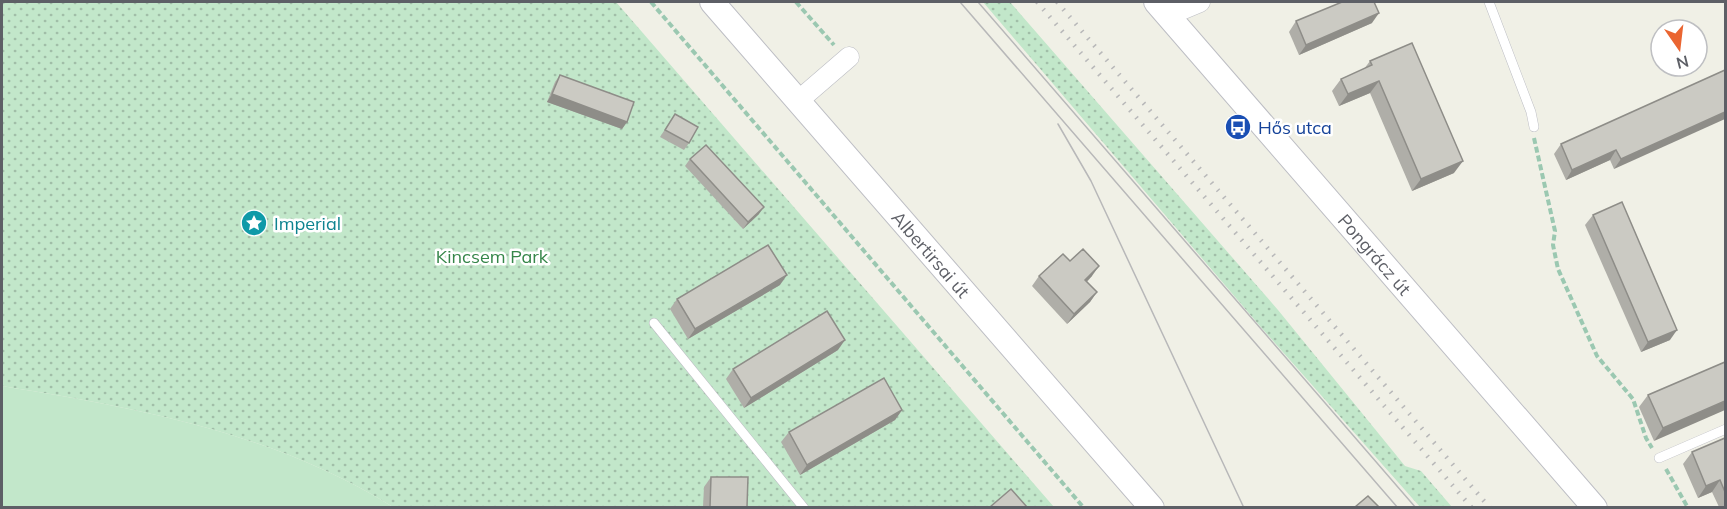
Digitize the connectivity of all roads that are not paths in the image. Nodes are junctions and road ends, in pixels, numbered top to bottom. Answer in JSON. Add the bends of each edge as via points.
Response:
{"nodes":[{"id":1,"x":712,"y":2,"type":"edge"},
{"id":2,"x":1200,"y":2,"type":"edge"},
{"id":3,"x":1489,"y":2,"type":"edge"},
{"id":4,"x":1162,"y":8,"type":"edge"},
{"id":5,"x":848,"y":58,"type":"road end"},
{"id":6,"x":798,"y":101,"type":"junction"},
{"id":7,"x":1534,"y":127,"type":"road end"},
{"id":8,"x":654,"y":323,"type":"dead end"},
{"id":9,"x":1725,"y":429,"type":"edge"},
{"id":10,"x":1659,"y":458,"type":"road end"},
{"id":11,"x":804,"y":507,"type":"edge"},
{"id":12,"x":1152,"y":507,"type":"edge"},
{"id":13,"x":1595,"y":507,"type":"edge"}],
"edges":[{"from":1,"to":6,"type":"street","name":"Albertirsai út"},
{"from":2,"to":4,"type":"street"},
{"from":3,"to":7,"type":"lane"},
{"from":4,"to":13,"type":"street","name":"Pongrácz út"},
{"from":5,"to":6,"type":"street"},
{"from":6,"to":12,"type":"street","name":"Albertirsai út"},
{"from":8,"to":11,"type":"lane"},
{"from":9,"to":10,"type":"lane"}]}
